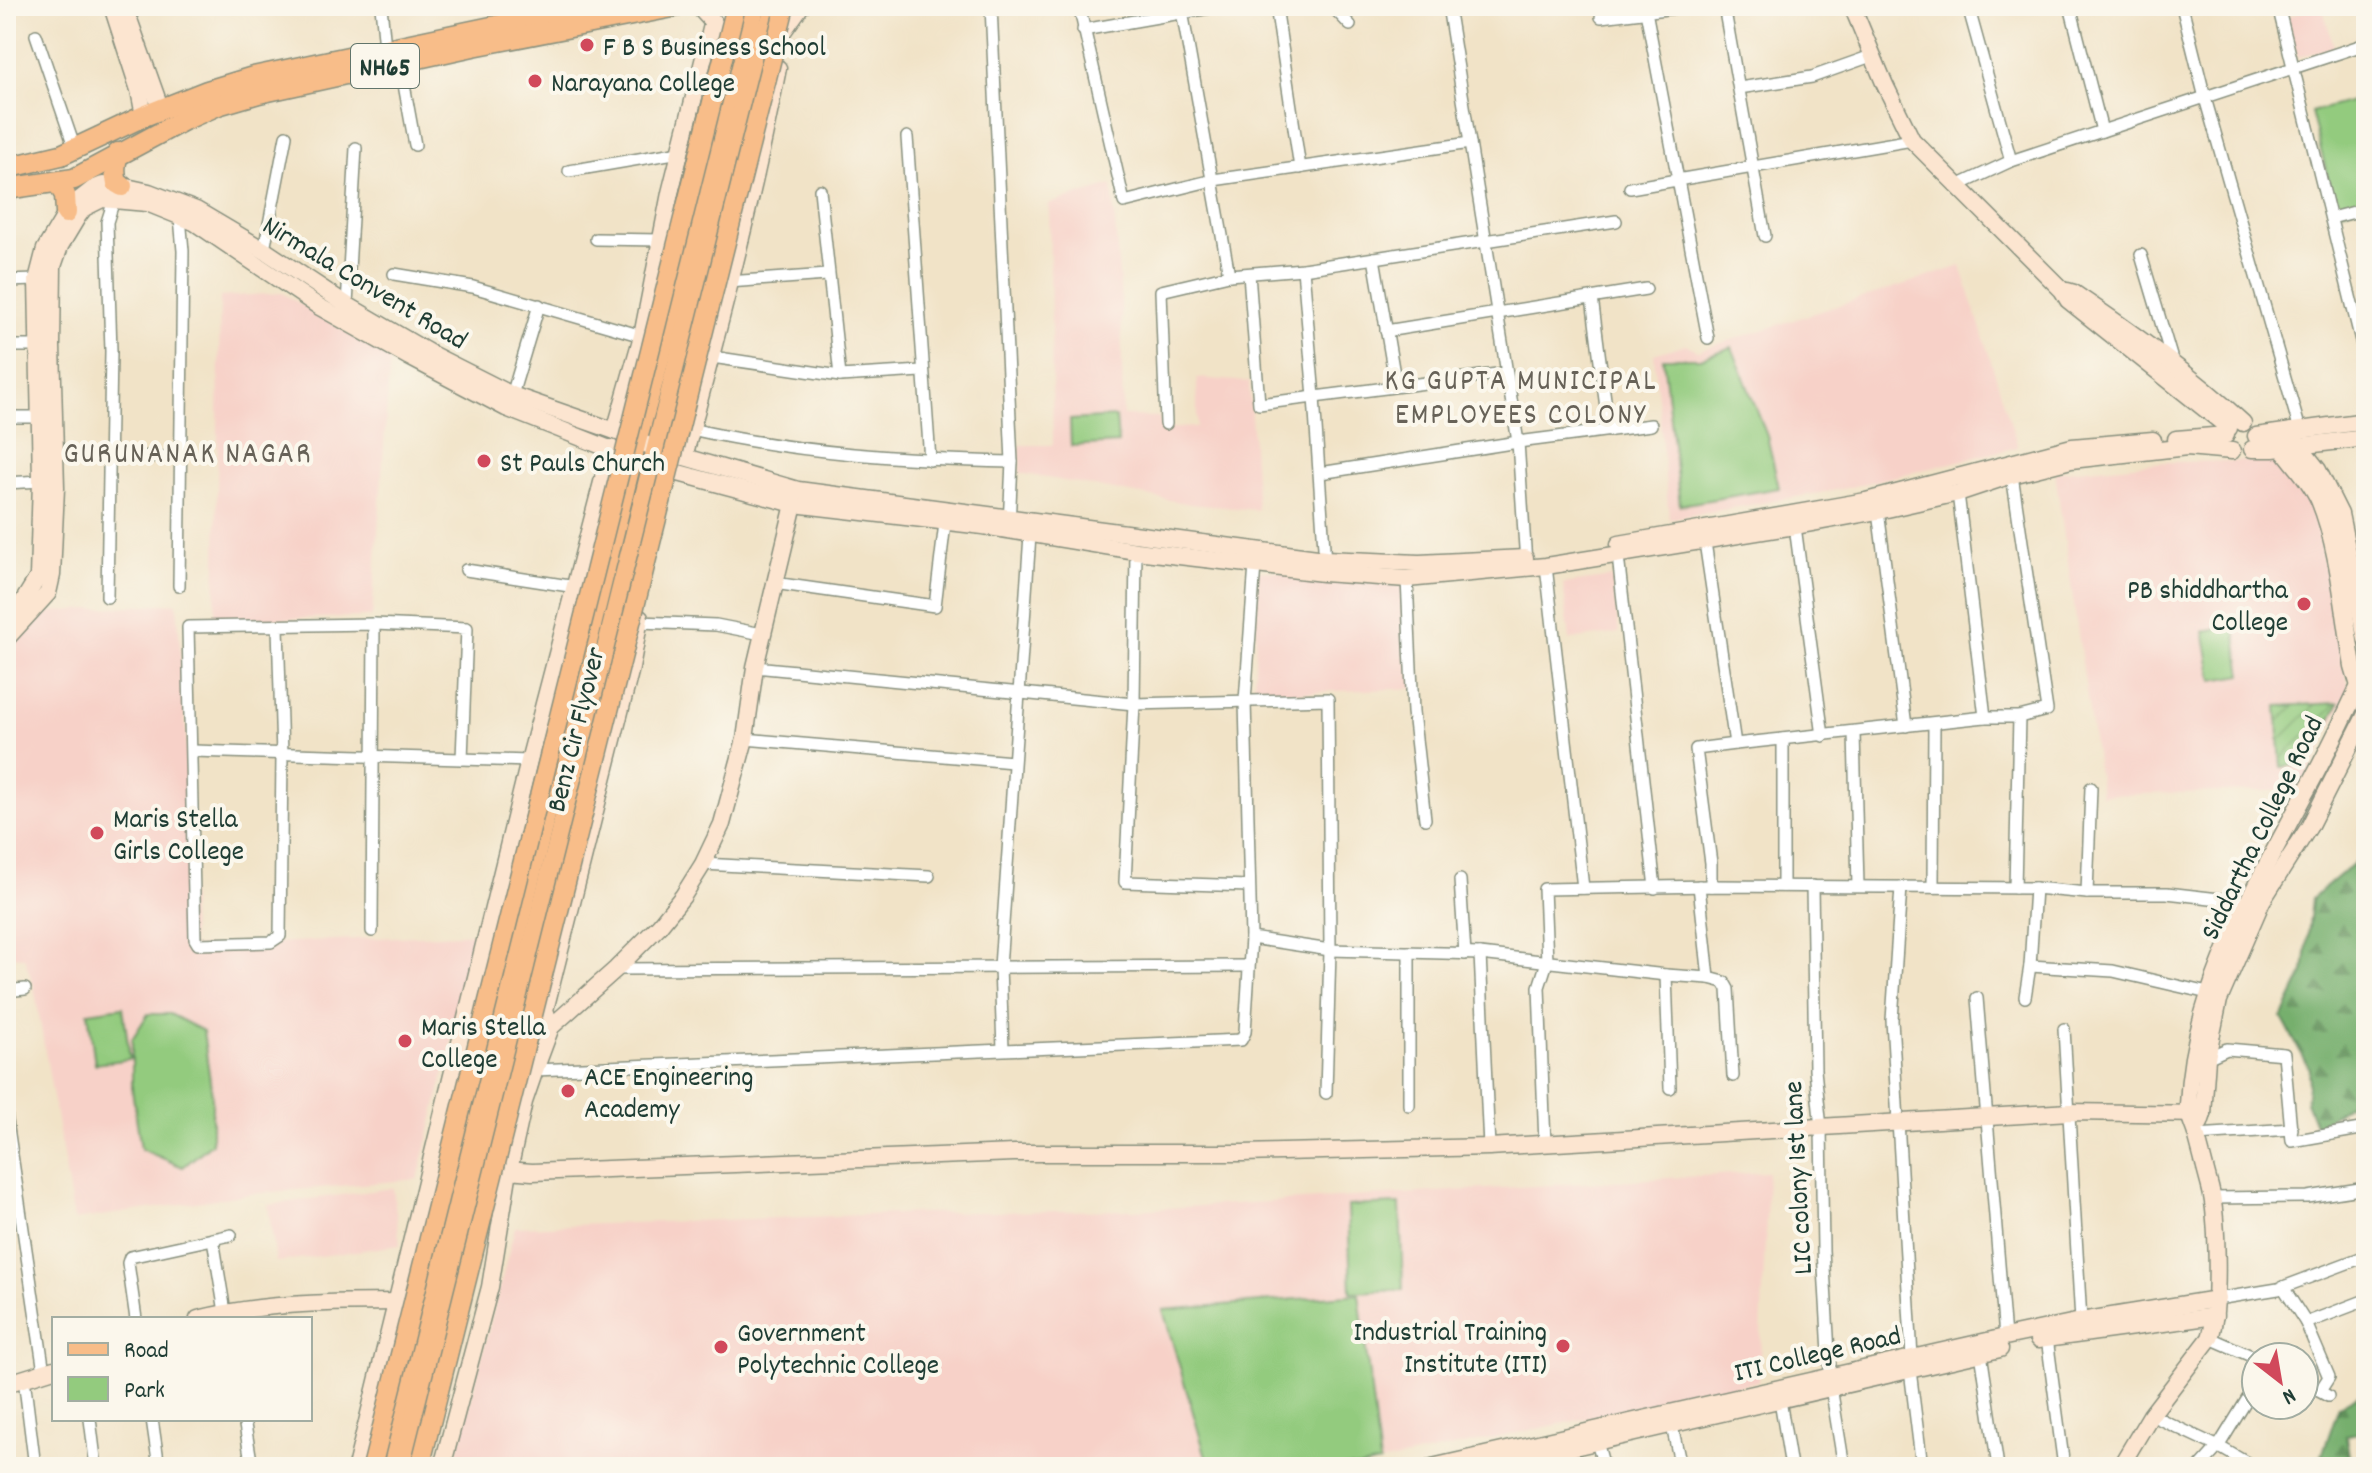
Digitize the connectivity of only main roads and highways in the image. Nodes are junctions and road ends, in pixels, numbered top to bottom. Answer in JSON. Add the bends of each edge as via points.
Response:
{"nodes":[{"id":1,"x":678,"y":6,"type":"edge"},
{"id":2,"x":736,"y":6,"type":"edge"},
{"id":3,"x":756,"y":6,"type":"edge"},
{"id":4,"x":776,"y":6,"type":"edge"},
{"id":5,"x":785,"y":6,"type":"edge"},
{"id":6,"x":580,"y":7,"type":"edge"},
{"id":7,"x":311,"y":73,"type":"junction"},
{"id":8,"x":118,"y":153,"type":"junction"},
{"id":9,"x":6,"y":168,"type":"edge"},
{"id":10,"x":57,"y":182,"type":"junction"},
{"id":11,"x":6,"y":189,"type":"edge"},
{"id":12,"x":118,"y":193,"type":"road end"},
{"id":13,"x":66,"y":213,"type":"road end"},
{"id":14,"x":372,"y":1467,"type":"edge"},
{"id":15,"x":387,"y":1467,"type":"edge"},
{"id":16,"x":402,"y":1467,"type":"edge"},
{"id":17,"x":420,"y":1467,"type":"edge"}],
"edges":[{"from":1,"to":7,"type":"highway","number":"NH65"},
{"from":2,"to":14,"type":"main road","name":"Benz Cir Flyover","bridge":true},
{"from":3,"to":15,"type":"main road","via":[[635,450]]},
{"from":4,"to":16,"type":"main road","via":[[758,51],[718,197]]},
{"from":5,"to":17,"type":"main road","name":"Benz Cir Flyover","bridge":true},
{"from":6,"to":7,"type":"highway","number":"NH65","via":[[385,48]]},
{"from":7,"to":8,"type":"highway","number":"NH65","via":[[218,105]]},
{"from":7,"to":9,"type":"highway","number":"NH65","via":[[253,77],[207,91],[75,149]]},
{"from":8,"to":10,"type":"highway","number":"NH65","via":[[85,174]]},
{"from":8,"to":12,"type":"highway"},
{"from":10,"to":11,"type":"highway","number":"NH65"},
{"from":10,"to":13,"type":"highway","via":[[65,195]]}]}
